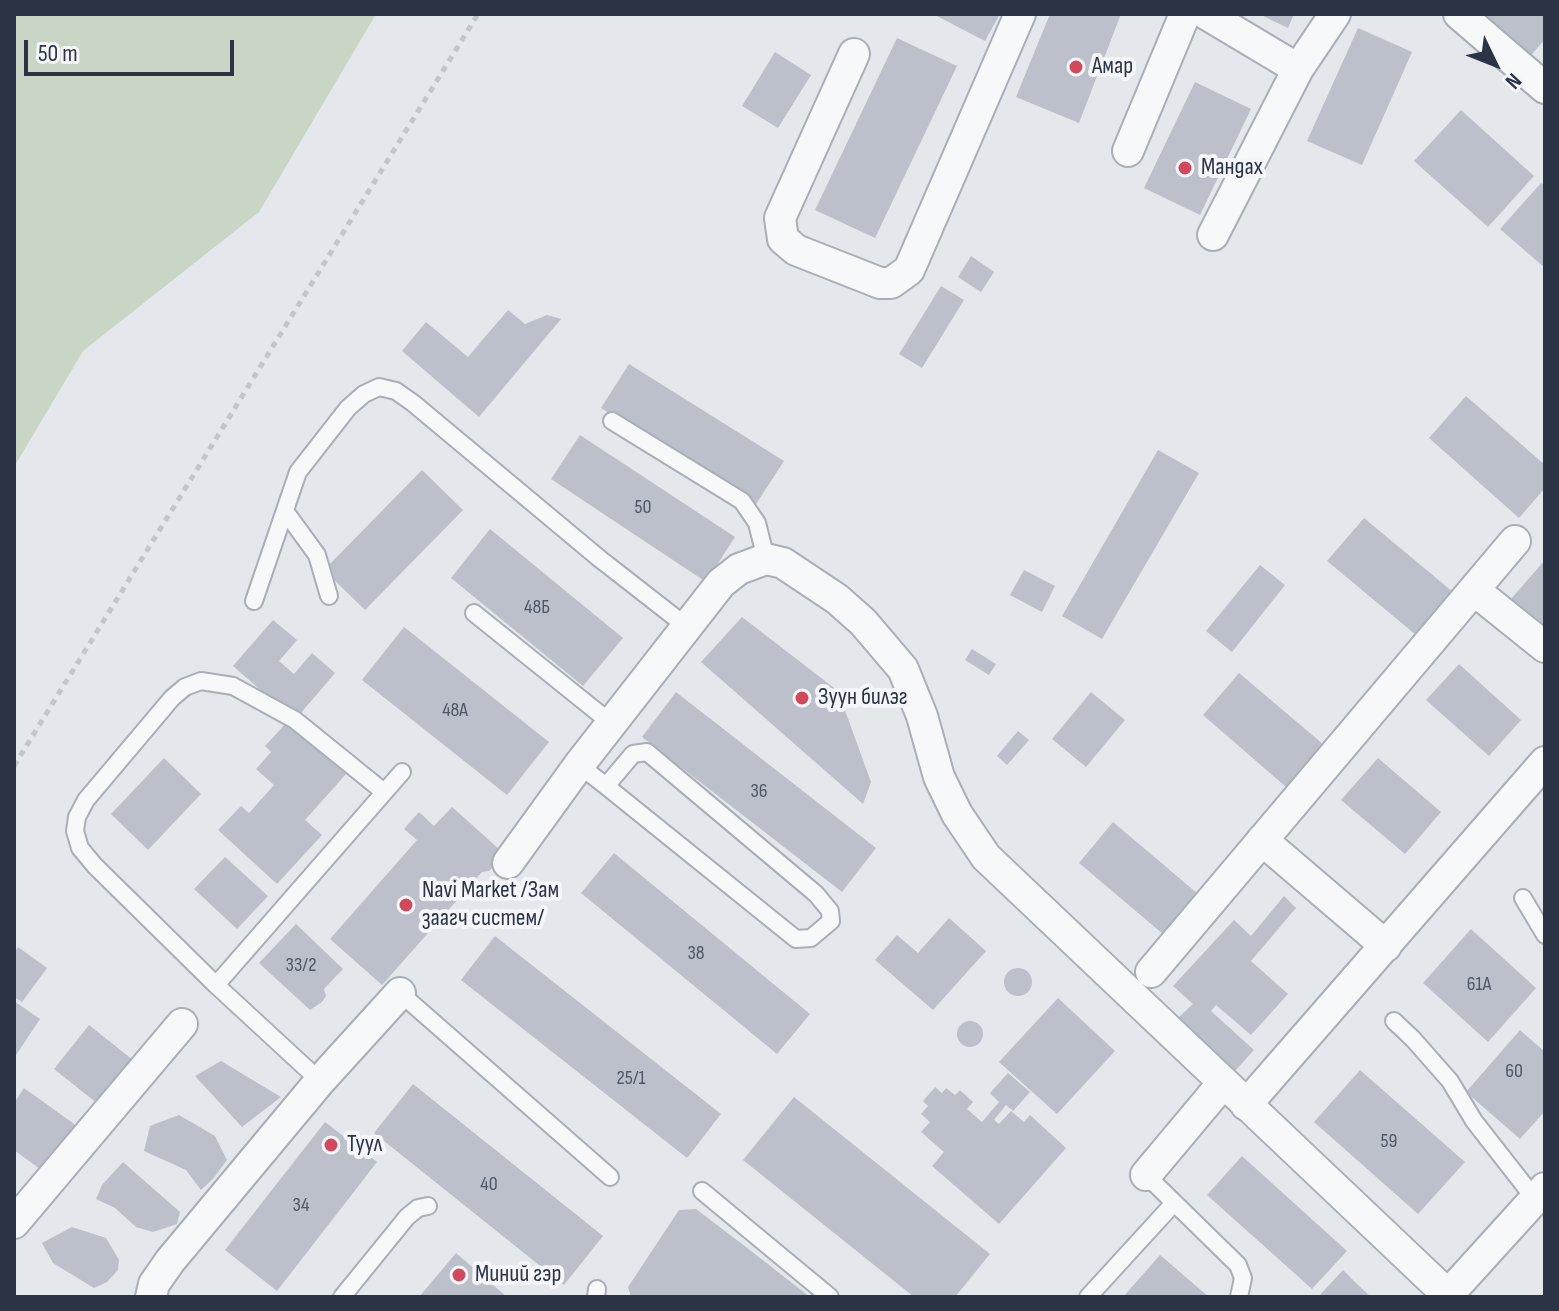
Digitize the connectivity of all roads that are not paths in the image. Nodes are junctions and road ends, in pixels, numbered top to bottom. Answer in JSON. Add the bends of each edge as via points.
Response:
{"nodes":[{"id":1,"x":1020,"y":14,"type":"edge"},
{"id":2,"x":1185,"y":14,"type":"edge"},
{"id":3,"x":1206,"y":14,"type":"edge"},
{"id":4,"x":1335,"y":14,"type":"edge"},
{"id":5,"x":1459,"y":14,"type":"edge"},
{"id":6,"x":854,"y":54,"type":"dead end"},
{"id":7,"x":1298,"y":69,"type":"junction"},
{"id":8,"x":1545,"y":88,"type":"edge"},
{"id":9,"x":1128,"y":151,"type":"dead end"},
{"id":10,"x":1213,"y":235,"type":"dead end"},
{"id":11,"x":612,"y":421,"type":"dead end"},
{"id":12,"x":285,"y":511,"type":"junction"},
{"id":13,"x":1515,"y":541,"type":"dead end"},
{"id":14,"x":766,"y":559,"type":"junction"},
{"id":15,"x":1474,"y":590,"type":"junction"},
{"id":16,"x":329,"y":596,"type":"dead end"},
{"id":17,"x":254,"y":601,"type":"dead end"},
{"id":18,"x":474,"y":613,"type":"dead end"},
{"id":19,"x":686,"y":626,"type":"junction"},
{"id":20,"x":1545,"y":647,"type":"edge"},
{"id":21,"x":611,"y":723,"type":"junction"},
{"id":22,"x":1545,"y":762,"type":"edge"},
{"id":23,"x":579,"y":765,"type":"junction"},
{"id":24,"x":402,"y":772,"type":"dead end"},
{"id":25,"x":606,"y":786,"type":"junction"},
{"id":26,"x":384,"y":792,"type":"junction"},
{"id":27,"x":1262,"y":840,"type":"junction"},
{"id":28,"x":508,"y":863,"type":"dead end"},
{"id":29,"x":1523,"y":898,"type":"dead end"},
{"id":30,"x":1545,"y":935,"type":"edge"},
{"id":31,"x":1386,"y":946,"type":"junction"},
{"id":32,"x":1151,"y":972,"type":"dead end"},
{"id":33,"x":216,"y":985,"type":"junction"},
{"id":34,"x":400,"y":993,"type":"joint"},
{"id":35,"x":1394,"y":1021,"type":"dead end"},
{"id":36,"x":182,"y":1024,"type":"dead end"},
{"id":37,"x":320,"y":1081,"type":"junction"},
{"id":38,"x":1223,"y":1083,"type":"junction"},
{"id":39,"x":1246,"y":1105,"type":"junction"},
{"id":40,"x":1146,"y":1175,"type":"joint"},
{"id":41,"x":610,"y":1177,"type":"dead end"},
{"id":42,"x":702,"y":1191,"type":"dead end"},
{"id":43,"x":1540,"y":1193,"type":"edge"},
{"id":44,"x":1174,"y":1203,"type":"junction"},
{"id":45,"x":428,"y":1206,"type":"dead end"},
{"id":46,"x":14,"y":1223,"type":"edge"},
{"id":47,"x":1447,"y":1296,"type":"edge"},
{"id":48,"x":151,"y":1297,"type":"edge"},
{"id":49,"x":342,"y":1297,"type":"edge"},
{"id":50,"x":830,"y":1297,"type":"edge"},
{"id":51,"x":1088,"y":1297,"type":"edge"},
{"id":52,"x":1239,"y":1297,"type":"edge"}],
"edges":[{"from":1,"to":6,"type":"street","via":[[909,270],[891,283],[796,250],[783,239],[780,218]]},
{"from":2,"to":9,"type":"street"},
{"from":3,"to":7,"type":"street"},
{"from":4,"to":7,"type":"street"},
{"from":5,"to":8,"type":"street"},
{"from":7,"to":10,"type":"street"},
{"from":11,"to":14,"type":"lane","via":[[742,501],[757,523]]},
{"from":12,"to":16,"type":"lane","via":[[317,555]]},
{"from":12,"to":17,"type":"lane"},
{"from":12,"to":19,"type":"lane","via":[[298,472],[348,408],[379,387],[396,391]]},
{"from":13,"to":15,"type":"street"},
{"from":14,"to":19,"type":"street","via":[[721,583]]},
{"from":14,"to":38,"type":"street","via":[[783,563],[863,622],[903,669],[939,777],[986,857]]},
{"from":15,"to":20,"type":"street"},
{"from":15,"to":27,"type":"street"},
{"from":18,"to":21,"type":"lane"},
{"from":19,"to":21,"type":"street"},
{"from":21,"to":23,"type":"street"},
{"from":22,"to":31,"type":"street"},
{"from":23,"to":25,"type":"lane"},
{"from":23,"to":28,"type":"street"},
{"from":24,"to":26,"type":"lane"},
{"from":25,"to":25,"type":"lane","via":[[633,754],[647,752],[816,894],[831,921],[811,938],[796,939]]},
{"from":26,"to":33,"type":"lane"},
{"from":26,"to":33,"type":"lane","via":[[295,720],[233,686],[201,681],[172,698],[86,800],[75,831],[80,848],[95,866]]},
{"from":27,"to":31,"type":"street"},
{"from":27,"to":32,"type":"street"},
{"from":29,"to":30,"type":"lane"},
{"from":31,"to":39,"type":"street"},
{"from":33,"to":37,"type":"lane"},
{"from":34,"to":37,"type":"street"},
{"from":34,"to":41,"type":"lane"},
{"from":35,"to":43,"type":"lane"},
{"from":36,"to":46,"type":"street"},
{"from":37,"to":48,"type":"street","via":[[170,1261]]},
{"from":38,"to":39,"type":"street"},
{"from":38,"to":40,"type":"street"},
{"from":39,"to":47,"type":"street"},
{"from":40,"to":44,"type":"lane"},
{"from":42,"to":50,"type":"lane"},
{"from":43,"to":47,"type":"street"},
{"from":44,"to":51,"type":"lane"},
{"from":44,"to":52,"type":"lane","via":[[1238,1265],[1243,1278]]},
{"from":45,"to":49,"type":"lane","via":[[407,1217]]}]}
